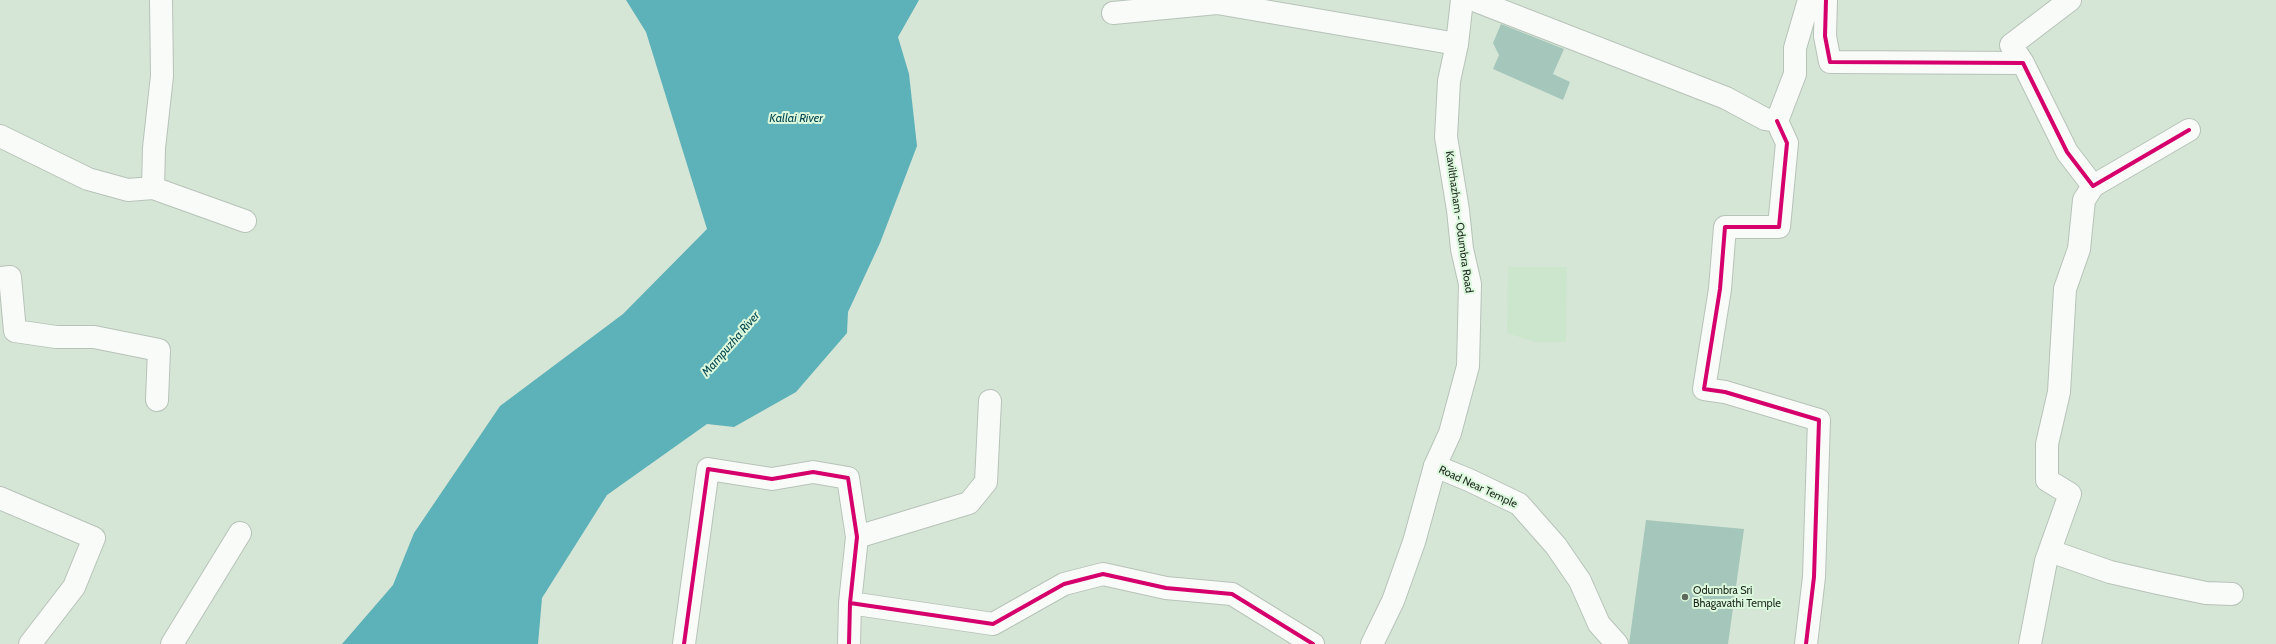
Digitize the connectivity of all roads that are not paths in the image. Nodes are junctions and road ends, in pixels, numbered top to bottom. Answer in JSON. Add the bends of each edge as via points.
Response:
{"nodes":[{"id":1,"x":161,"y":0,"type":"edge"},
{"id":2,"x":1462,"y":0,"type":"edge"},
{"id":3,"x":1474,"y":0,"type":"edge"},
{"id":4,"x":1809,"y":0,"type":"edge"},
{"id":5,"x":1826,"y":0,"type":"edge"},
{"id":6,"x":2070,"y":0,"type":"edge"},
{"id":7,"x":1113,"y":13,"type":"dead end"},
{"id":8,"x":1457,"y":44,"type":"junction"},
{"id":9,"x":2023,"y":63,"type":"junction"},
{"id":10,"x":1777,"y":121,"type":"junction"},
{"id":11,"x":2189,"y":130,"type":"dead end"},
{"id":12,"x":0,"y":136,"type":"edge"},
{"id":13,"x":2093,"y":186,"type":"junction"},
{"id":14,"x":153,"y":188,"type":"junction"},
{"id":15,"x":245,"y":220,"type":"dead end"},
{"id":16,"x":0,"y":278,"type":"edge"},
{"id":17,"x":157,"y":400,"type":"dead end"},
{"id":18,"x":990,"y":400,"type":"dead end"},
{"id":19,"x":1435,"y":466,"type":"junction"},
{"id":20,"x":0,"y":498,"type":"edge"},
{"id":21,"x":240,"y":533,"type":"dead end"},
{"id":22,"x":857,"y":536,"type":"junction"},
{"id":23,"x":2050,"y":551,"type":"junction"},
{"id":24,"x":2232,"y":594,"type":"dead end"},
{"id":25,"x":850,"y":603,"type":"junction"},
{"id":26,"x":30,"y":644,"type":"edge"},
{"id":27,"x":172,"y":644,"type":"edge"},
{"id":28,"x":684,"y":644,"type":"edge"},
{"id":29,"x":849,"y":644,"type":"edge"},
{"id":30,"x":1313,"y":644,"type":"edge"},
{"id":31,"x":1372,"y":644,"type":"edge"},
{"id":32,"x":1617,"y":644,"type":"edge"},
{"id":33,"x":1806,"y":644,"type":"edge"},
{"id":34,"x":2030,"y":644,"type":"edge"}],
"edges":[{"from":1,"to":14,"type":"street","via":[[162,76],[154,148]]},
{"from":2,"to":8,"type":"street","name":"Kavilthazham - Odumbra Road"},
{"from":3,"to":10,"type":"street","via":[[1726,98],[1765,119]]},
{"from":4,"to":10,"type":"street","via":[[1795,48],[1795,74]]},
{"from":5,"to":9,"type":"street","via":[[1825,36],[1830,62]]},
{"from":6,"to":9,"type":"street","via":[[2011,45]]},
{"from":7,"to":8,"type":"street","via":[[1217,3]]},
{"from":8,"to":19,"type":"street","name":"Kavilthazham - Odumbra Road","via":[[1449,81],[1446,137],[1462,249],[1470,284],[1470,329],[1468,366],[1450,433]]},
{"from":9,"to":13,"type":"street","via":[[2067,152]]},
{"from":10,"to":33,"type":"street","via":[[1787,143],[1778,227],[1725,227],[1720,289],[1704,389],[1725,392],[1819,420],[1814,577]]},
{"from":11,"to":13,"type":"street"},
{"from":12,"to":14,"type":"street","via":[[88,179],[128,190]]},
{"from":13,"to":23,"type":"street","via":[[2084,200],[2079,249],[2065,289],[2059,392],[2047,444],[2047,480],[2070,494]]},
{"from":14,"to":15,"type":"street"},
{"from":16,"to":17,"type":"street","via":[[10,277],[15,331],[56,337],[94,337],[159,350]]},
{"from":18,"to":22,"type":"street","via":[[986,482],[969,504]]},
{"from":19,"to":31,"type":"street","name":"Kavilthazham - Odumbra Road","via":[[1393,601]]},
{"from":19,"to":32,"type":"street","name":"Road Near Temple","via":[[1519,504],[1556,546],[1580,581],[1599,624]]},
{"from":20,"to":26,"type":"street","via":[[94,538],[74,587]]},
{"from":21,"to":27,"type":"street"},
{"from":22,"to":25,"type":"street"},
{"from":22,"to":28,"type":"street","via":[[848,478],[814,472],[772,479],[708,469]]},
{"from":23,"to":24,"type":"street","via":[[2110,572],[2206,593]]},
{"from":23,"to":34,"type":"street","via":[[2038,593]]},
{"from":25,"to":29,"type":"street"},
{"from":25,"to":30,"type":"street","via":[[993,624],[1064,584],[1103,574],[1166,588],[1232,594]]}]}
